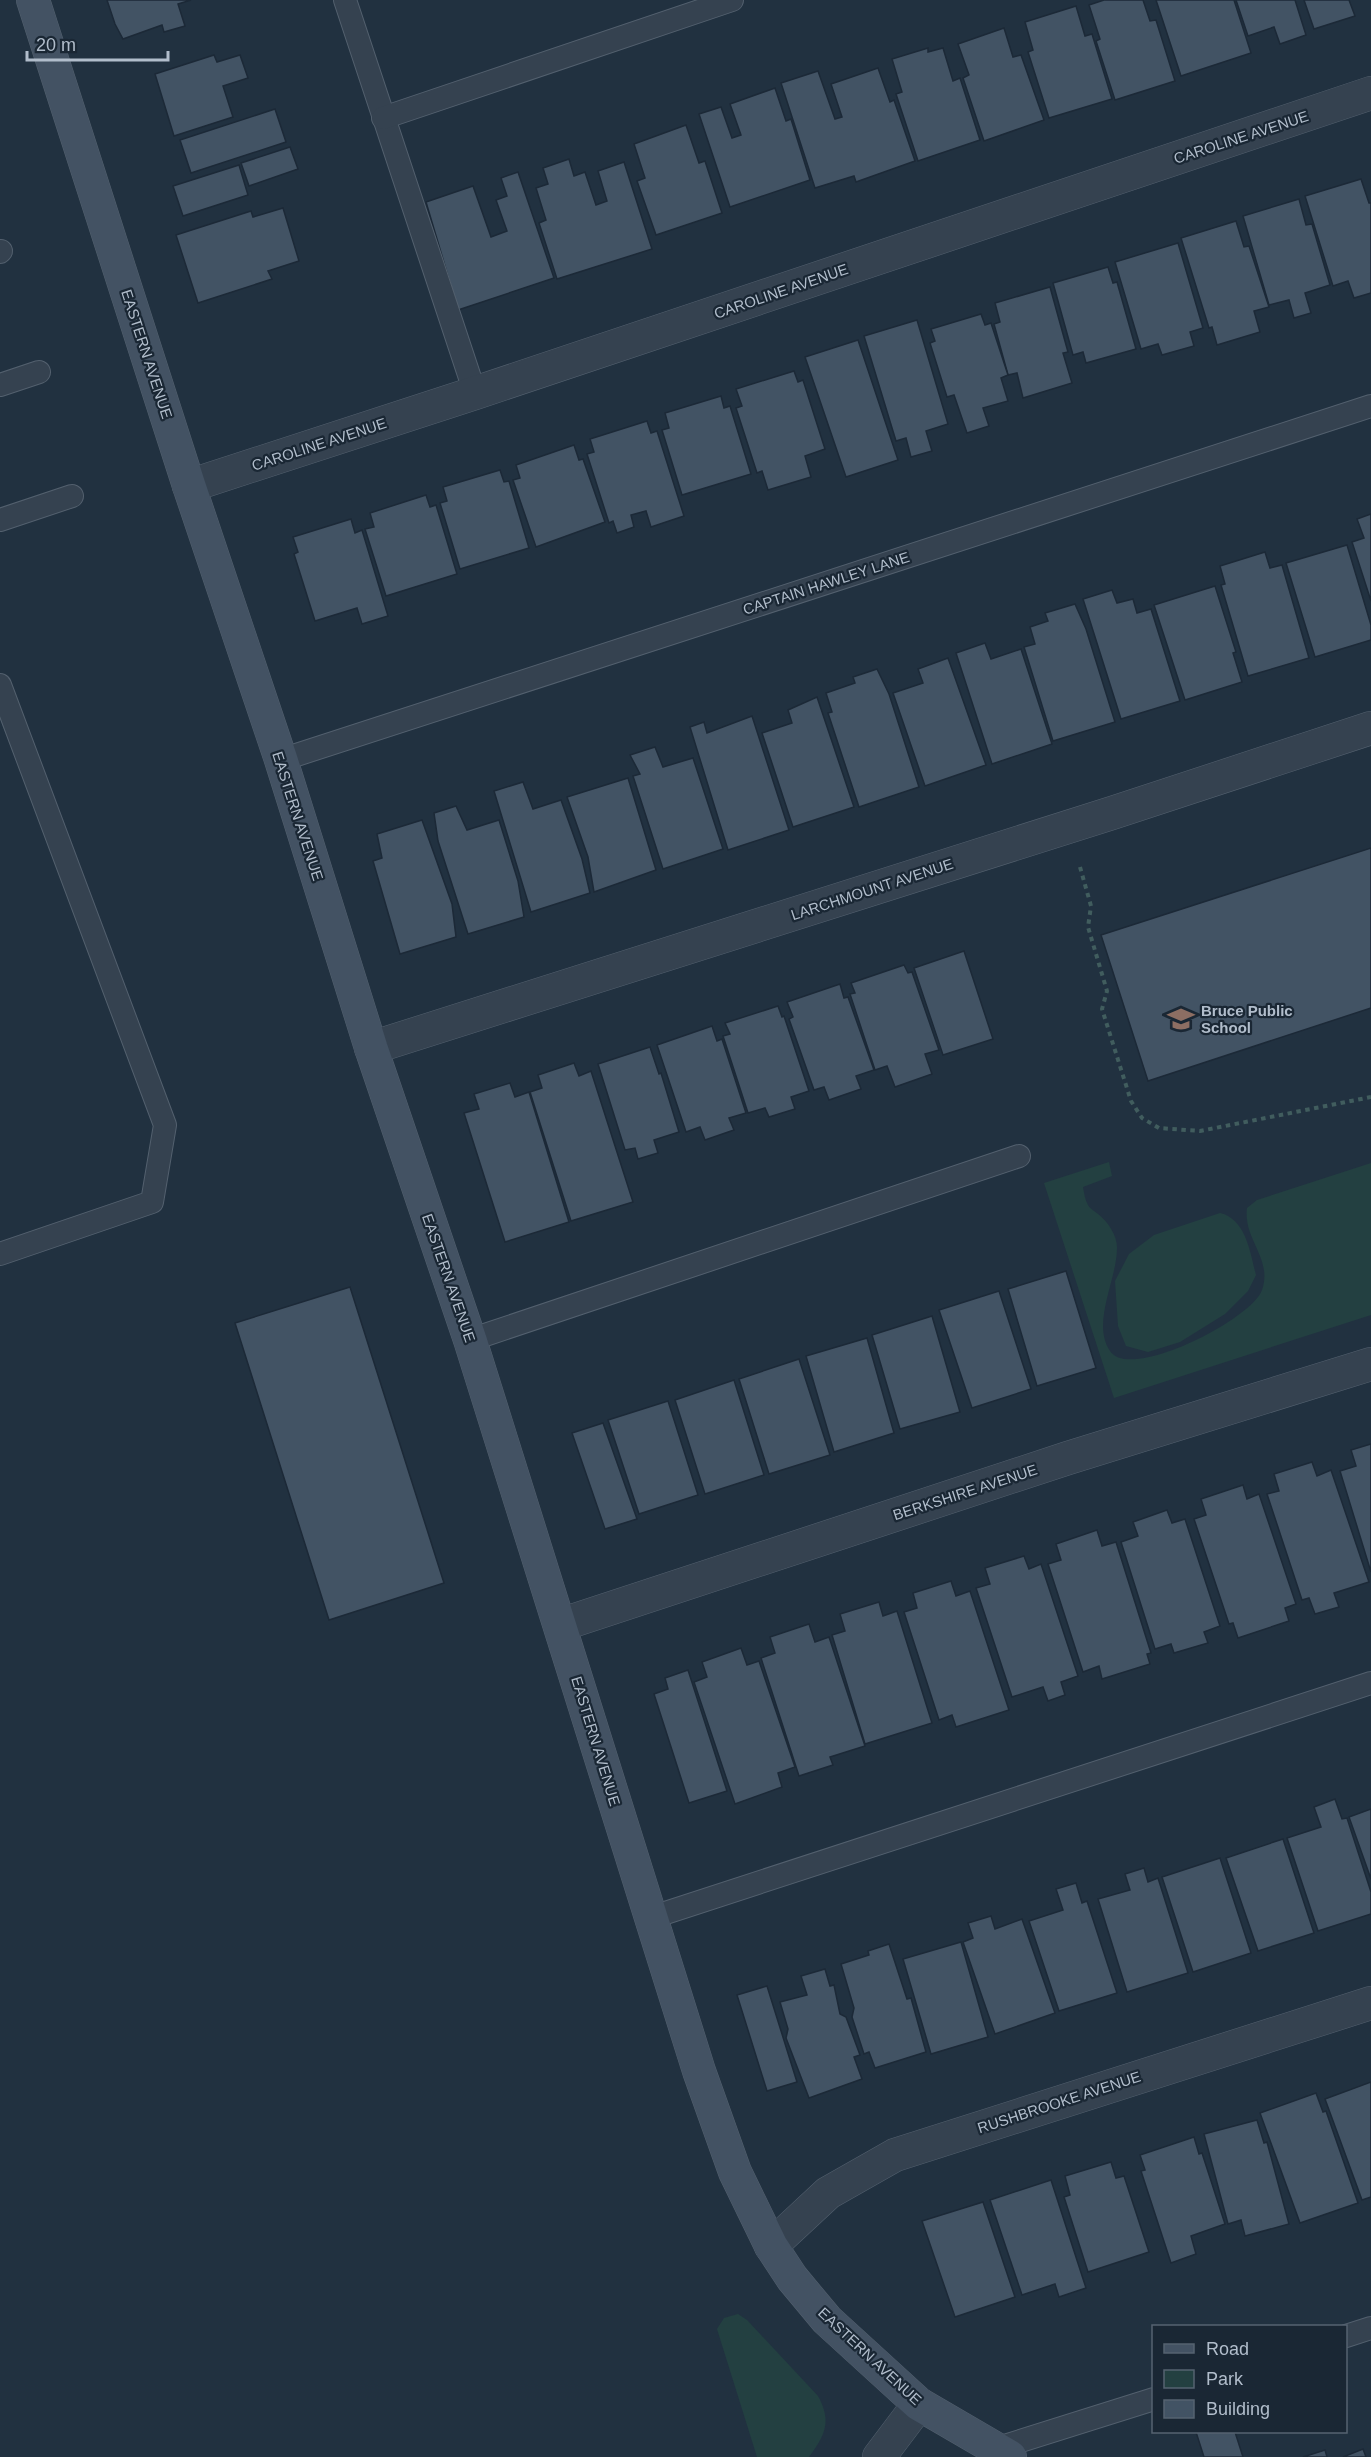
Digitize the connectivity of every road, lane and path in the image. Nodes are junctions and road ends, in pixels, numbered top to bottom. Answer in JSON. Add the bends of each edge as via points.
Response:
{"nodes":[{"id":1,"x":33,"y":0,"type":"edge"},
{"id":2,"x":345,"y":0,"type":"edge"},
{"id":3,"x":732,"y":0,"type":"edge"},
{"id":4,"x":1371,"y":93,"type":"edge"},
{"id":5,"x":383,"y":118,"type":"junction"},
{"id":6,"x":39,"y":372,"type":"dead end"},
{"id":7,"x":0,"y":384,"type":"edge"},
{"id":8,"x":476,"y":393,"type":"junction"},
{"id":9,"x":1371,"y":406,"type":"edge"},
{"id":10,"x":189,"y":486,"type":"junction"},
{"id":11,"x":72,"y":496,"type":"dead end"},
{"id":12,"x":0,"y":520,"type":"edge"},
{"id":13,"x":0,"y":685,"type":"edge"},
{"id":14,"x":1371,"y":728,"type":"edge"},
{"id":15,"x":281,"y":760,"type":"junction"},
{"id":16,"x":1079,"y":865,"type":"dead end"},
{"id":17,"x":371,"y":1048,"type":"junction"},
{"id":18,"x":1371,"y":1097,"type":"edge"},
{"id":19,"x":1019,"y":1156,"type":"dead end"},
{"id":20,"x":0,"y":1254,"type":"edge"},
{"id":21,"x":470,"y":1340,"type":"junction"},
{"id":22,"x":1371,"y":1364,"type":"edge"},
{"id":23,"x":560,"y":1625,"type":"junction"},
{"id":24,"x":1371,"y":1683,"type":"edge"},
{"id":25,"x":650,"y":1918,"type":"junction"},
{"id":26,"x":1371,"y":2003,"type":"edge"},
{"id":27,"x":771,"y":2246,"type":"junction"},
{"id":28,"x":1371,"y":2328,"type":"edge"},
{"id":29,"x":1347,"y":2336,"type":"edge"},
{"id":30,"x":1152,"y":2399,"type":"edge"},
{"id":31,"x":919,"y":2404,"type":"junction"},
{"id":32,"x":1003,"y":2453,"type":"edge"},
{"id":33,"x":879,"y":2457,"type":"edge"}],
"edges":[{"from":1,"to":10,"type":"main road","name":"EASTERN AVENUE"},
{"from":2,"to":5,"type":"lane"},
{"from":3,"to":5,"type":"lane"},
{"from":4,"to":8,"type":"street","name":"CAROLINE AVENUE"},
{"from":5,"to":8,"type":"lane"},
{"from":6,"to":7,"type":"lane"},
{"from":8,"to":10,"type":"street","name":"CAROLINE AVENUE"},
{"from":9,"to":15,"type":"lane","name":"CAPTAIN HAWLEY LANE"},
{"from":10,"to":15,"type":"main road","name":"EASTERN AVENUE"},
{"from":11,"to":12,"type":"lane"},
{"from":13,"to":20,"type":"lane","via":[[165,1125],[152,1202]]},
{"from":14,"to":17,"type":"street","name":"LARCHMOUNT AVENUE"},
{"from":15,"to":17,"type":"main road","name":"EASTERN AVENUE"},
{"from":16,"to":18,"type":"path","via":[[1091,906],[1088,927],[1107,991],[1102,1009],[1131,1101],[1142,1118],[1159,1128],[1200,1131]]},
{"from":17,"to":21,"type":"main road","name":"EASTERN AVENUE"},
{"from":19,"to":21,"type":"lane"},
{"from":21,"to":23,"type":"main road","name":"EASTERN AVENUE"},
{"from":22,"to":23,"type":"street","name":"BERKSHIRE AVENUE"},
{"from":23,"to":25,"type":"main road","name":"EASTERN AVENUE"},
{"from":24,"to":25,"type":"lane"},
{"from":25,"to":27,"type":"main road","name":"EASTERN AVENUE","via":[[735,2172]]},
{"from":26,"to":27,"type":"street","name":"RUSHBROOKE AVENUE","via":[[895,2155],[828,2193]]},
{"from":27,"to":31,"type":"main road","name":"EASTERN AVENUE","via":[[827,2320]]},
{"from":28,"to":29,"type":"lane"},
{"from":30,"to":32,"type":"lane"},
{"from":31,"to":32,"type":"main road","name":"EASTERN AVENUE"},
{"from":31,"to":33,"type":"street"}]}
